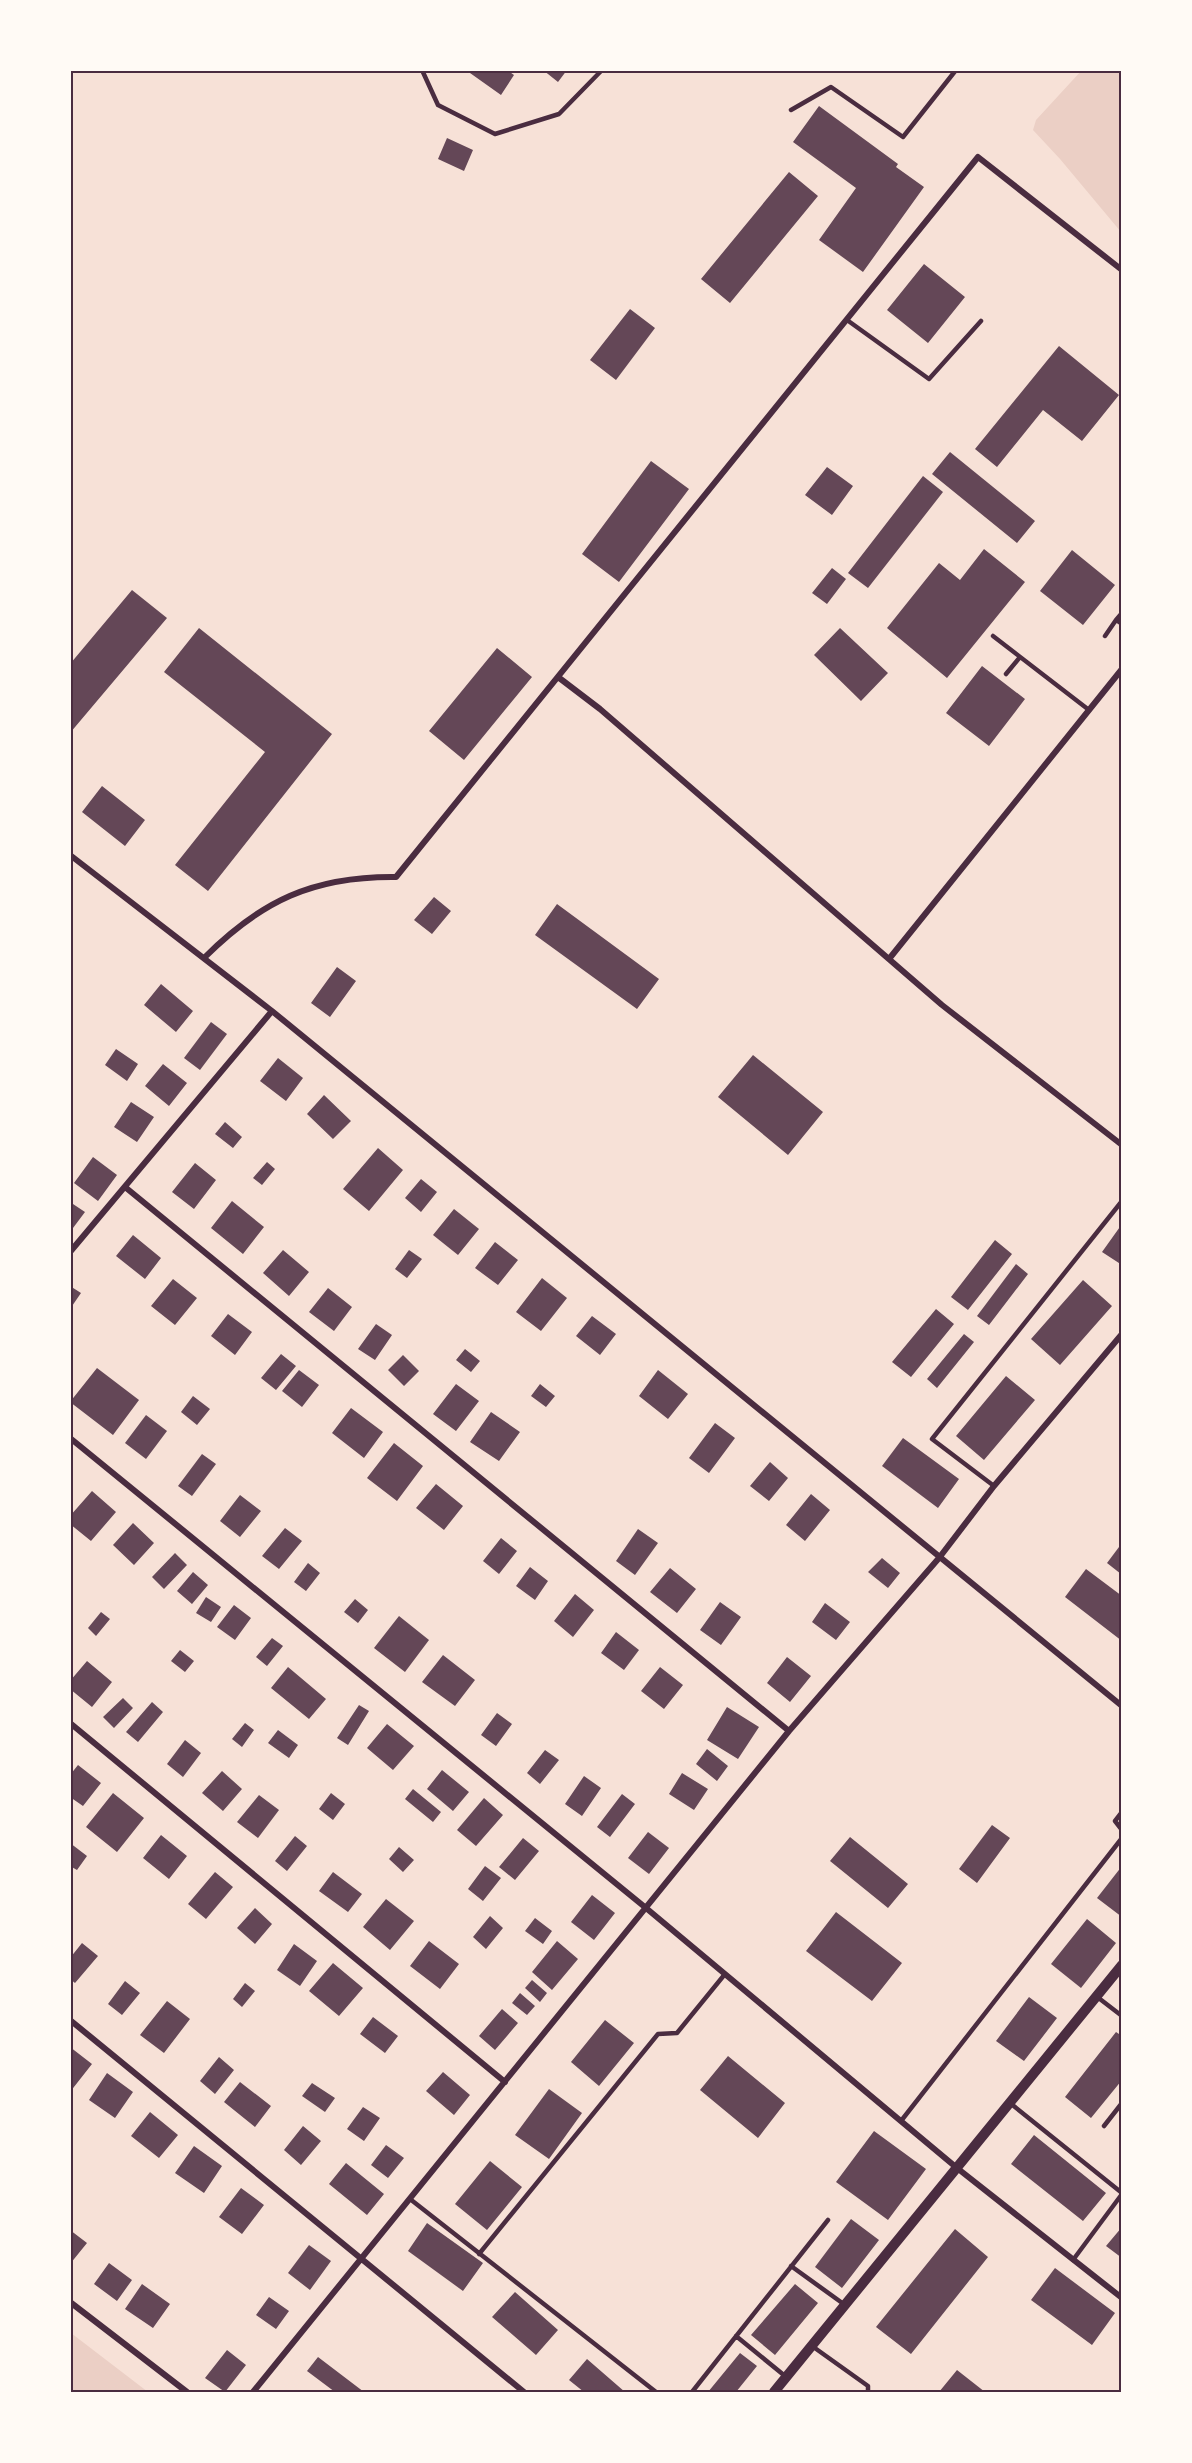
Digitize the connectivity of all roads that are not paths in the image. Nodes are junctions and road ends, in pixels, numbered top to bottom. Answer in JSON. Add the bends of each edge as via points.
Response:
{"nodes":[{"id":1,"x":422,"y":70,"type":"edge"},
{"id":2,"x":602,"y":70,"type":"edge"},
{"id":3,"x":956,"y":70,"type":"edge"},
{"id":4,"x":791,"y":111,"type":"dead end"},
{"id":5,"x":1122,"y":270,"type":"edge"},
{"id":6,"x":847,"y":320,"type":"junction"},
{"id":7,"x":981,"y":321,"type":"dead end"},
{"id":8,"x":1122,"y":613,"type":"edge"},
{"id":9,"x":1116,"y":620,"type":"junction"},
{"id":10,"x":1122,"y":624,"type":"edge"},
{"id":11,"x":993,"y":636,"type":"dead end"},
{"id":12,"x":1105,"y":636,"type":"dead end"},
{"id":13,"x":1020,"y":657,"type":"junction"},
{"id":14,"x":1122,"y":669,"type":"edge"},
{"id":15,"x":1006,"y":674,"type":"dead end"},
{"id":16,"x":558,"y":677,"type":"junction"},
{"id":17,"x":1089,"y":710,"type":"junction"},
{"id":18,"x":70,"y":855,"type":"edge"},
{"id":19,"x":204,"y":958,"type":"junction"},
{"id":20,"x":889,"y":959,"type":"junction"},
{"id":21,"x":272,"y":1011,"type":"junction"},
{"id":22,"x":1122,"y":1145,"type":"edge"},
{"id":23,"x":124,"y":1187,"type":"junction"},
{"id":24,"x":1122,"y":1201,"type":"edge"},
{"id":25,"x":70,"y":1252,"type":"edge"},
{"id":26,"x":1122,"y":1334,"type":"edge"},
{"id":27,"x":70,"y":1438,"type":"edge"},
{"id":28,"x":994,"y":1486,"type":"junction"},
{"id":29,"x":939,"y":1558,"type":"junction"},
{"id":30,"x":1122,"y":1706,"type":"edge"},
{"id":31,"x":70,"y":1723,"type":"edge"},
{"id":32,"x":789,"y":1731,"type":"junction"},
{"id":33,"x":1122,"y":1812,"type":"edge"},
{"id":34,"x":1122,"y":1830,"type":"edge"},
{"id":35,"x":1122,"y":1838,"type":"edge"},
{"id":36,"x":646,"y":1908,"type":"junction"},
{"id":37,"x":1122,"y":1965,"type":"edge"},
{"id":38,"x":725,"y":1974,"type":"junction"},
{"id":39,"x":1096,"y":1996,"type":"junction"},
{"id":40,"x":1122,"y":2016,"type":"edge"},
{"id":41,"x":70,"y":2020,"type":"edge"},
{"id":42,"x":505,"y":2082,"type":"junction"},
{"id":43,"x":1010,"y":2103,"type":"junction"},
{"id":44,"x":1122,"y":2103,"type":"edge"},
{"id":45,"x":901,"y":2121,"type":"junction"},
{"id":46,"x":1104,"y":2126,"type":"dead end"},
{"id":47,"x":957,"y":2168,"type":"junction"},
{"id":48,"x":1122,"y":2193,"type":"edge"},
{"id":49,"x":410,"y":2199,"type":"junction"},
{"id":50,"x":828,"y":2220,"type":"dead end"},
{"id":51,"x":479,"y":2254,"type":"junction"},
{"id":52,"x":362,"y":2258,"type":"junction"},
{"id":53,"x":1073,"y":2260,"type":"junction"},
{"id":54,"x":791,"y":2266,"type":"junction"},
{"id":55,"x":1122,"y":2298,"type":"edge"},
{"id":56,"x":70,"y":2302,"type":"edge"},
{"id":57,"x":845,"y":2305,"type":"junction"},
{"id":58,"x":736,"y":2336,"type":"junction"},
{"id":59,"x":812,"y":2346,"type":"junction"},
{"id":60,"x":786,"y":2377,"type":"junction"},
{"id":61,"x":187,"y":2392,"type":"edge"},
{"id":62,"x":254,"y":2392,"type":"edge"},
{"id":63,"x":524,"y":2392,"type":"edge"},
{"id":64,"x":656,"y":2392,"type":"edge"},
{"id":65,"x":692,"y":2392,"type":"edge"},
{"id":66,"x":774,"y":2392,"type":"edge"},
{"id":67,"x":868,"y":2392,"type":"edge"}],
"edges":[{"from":1,"to":2,"type":"lane","via":[[438,105],[495,134],[559,114]]},
{"from":3,"to":4,"type":"lane","via":[[903,137],[831,87]]},
{"from":5,"to":6,"type":"street","via":[[978,158]]},
{"from":6,"to":7,"type":"lane","via":[[929,380]]},
{"from":6,"to":16,"type":"street"},
{"from":8,"to":9,"type":"lane"},
{"from":9,"to":10,"type":"lane"},
{"from":9,"to":12,"type":"lane"},
{"from":11,"to":13,"type":"lane"},
{"from":13,"to":15,"type":"lane"},
{"from":13,"to":17,"type":"lane"},
{"from":14,"to":17,"type":"street"},
{"from":16,"to":19,"type":"street","via":[[396,877],[366,877],[286,895],[244,921]]},
{"from":16,"to":20,"type":"street"},
{"from":17,"to":20,"type":"street"},
{"from":18,"to":19,"type":"street"},
{"from":19,"to":21,"type":"street"},
{"from":20,"to":22,"type":"street"},
{"from":21,"to":23,"type":"street"},
{"from":21,"to":29,"type":"street"},
{"from":23,"to":25,"type":"street"},
{"from":23,"to":32,"type":"street"},
{"from":24,"to":28,"type":"lane","via":[[932,1438]]},
{"from":26,"to":28,"type":"street"},
{"from":27,"to":36,"type":"street"},
{"from":28,"to":29,"type":"street"},
{"from":29,"to":30,"type":"street"},
{"from":29,"to":32,"type":"street"},
{"from":31,"to":42,"type":"street"},
{"from":32,"to":36,"type":"street"},
{"from":33,"to":34,"type":"lane","via":[[1115,1821]]},
{"from":35,"to":45,"type":"lane"},
{"from":36,"to":38,"type":"street"},
{"from":36,"to":42,"type":"street"},
{"from":37,"to":39,"type":"street"},
{"from":38,"to":45,"type":"street"},
{"from":38,"to":51,"type":"lane","via":[[678,2033],[658,2034]]},
{"from":39,"to":40,"type":"lane"},
{"from":39,"to":43,"type":"street"},
{"from":41,"to":52,"type":"street"},
{"from":42,"to":49,"type":"street"},
{"from":43,"to":47,"type":"street"},
{"from":43,"to":48,"type":"lane"},
{"from":44,"to":46,"type":"lane"},
{"from":45,"to":47,"type":"street"},
{"from":47,"to":53,"type":"street"},
{"from":47,"to":57,"type":"street"},
{"from":48,"to":53,"type":"lane"},
{"from":49,"to":51,"type":"lane"},
{"from":49,"to":52,"type":"street"},
{"from":50,"to":54,"type":"lane"},
{"from":51,"to":64,"type":"lane"},
{"from":52,"to":62,"type":"street"},
{"from":52,"to":63,"type":"street"},
{"from":53,"to":55,"type":"street"},
{"from":54,"to":57,"type":"lane"},
{"from":54,"to":58,"type":"lane"},
{"from":56,"to":61,"type":"street"},
{"from":57,"to":59,"type":"street"},
{"from":58,"to":60,"type":"lane"},
{"from":58,"to":65,"type":"lane"},
{"from":59,"to":60,"type":"street"},
{"from":59,"to":67,"type":"lane","via":[[868,2386]]},
{"from":60,"to":66,"type":"street"}]}
